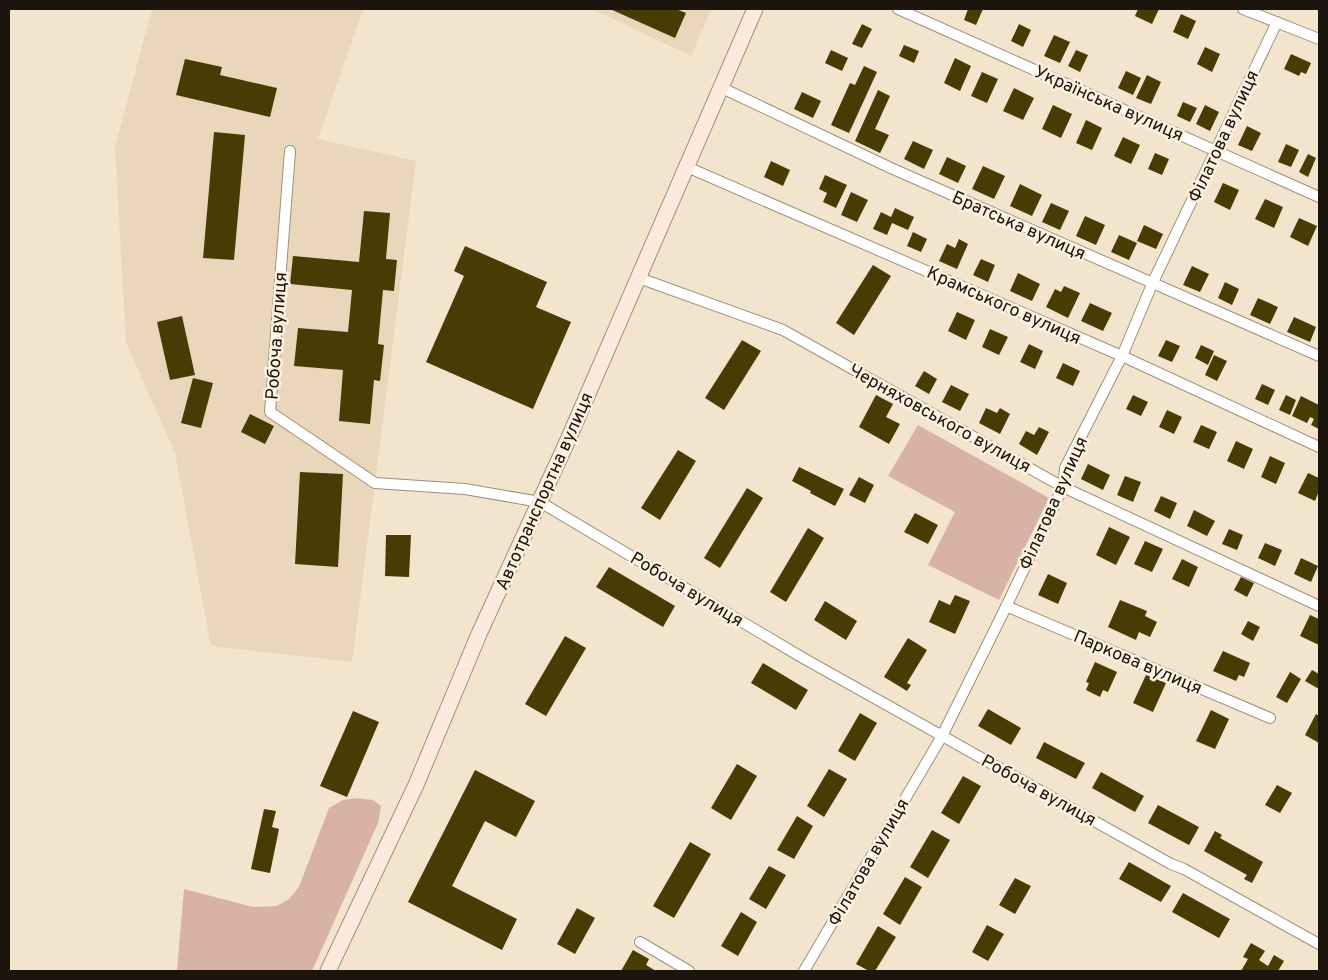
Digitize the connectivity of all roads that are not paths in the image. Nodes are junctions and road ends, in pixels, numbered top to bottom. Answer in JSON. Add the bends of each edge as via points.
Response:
{"nodes":[{"id":1,"x":755,"y":9,"type":"edge"},
{"id":2,"x":898,"y":9,"type":"edge"},
{"id":3,"x":1243,"y":9,"type":"edge"},
{"id":4,"x":1277,"y":22,"type":"junction"},
{"id":5,"x":1319,"y":39,"type":"edge"},
{"id":6,"x":722,"y":88,"type":"junction"},
{"id":7,"x":290,"y":151,"type":"dead end"},
{"id":8,"x":1217,"y":151,"type":"junction"},
{"id":9,"x":687,"y":167,"type":"junction"},
{"id":10,"x":1319,"y":197,"type":"edge"},
{"id":11,"x":639,"y":278,"type":"junction"},
{"id":12,"x":1153,"y":282,"type":"junction"},
{"id":13,"x":1122,"y":356,"type":"junction"},
{"id":14,"x":1319,"y":356,"type":"edge"},
{"id":15,"x":1319,"y":447,"type":"edge"},
{"id":16,"x":1063,"y":487,"type":"junction"},
{"id":17,"x":540,"y":502,"type":"junction"},
{"id":18,"x":1006,"y":606,"type":"junction"},
{"id":19,"x":1319,"y":606,"type":"edge"},
{"id":20,"x":1270,"y":718,"type":"dead end"},
{"id":21,"x":942,"y":736,"type":"junction"},
{"id":22,"x":640,"y":942,"type":"dead end"},
{"id":23,"x":1319,"y":944,"type":"edge"},
{"id":24,"x":328,"y":971,"type":"edge"},
{"id":25,"x":689,"y":971,"type":"edge"},
{"id":26,"x":804,"y":971,"type":"edge"}],
"edges":[{"from":1,"to":6,"type":"main road","name":"Автотранспортна вулиця"},
{"from":2,"to":8,"type":"street","name":"Українська вулиця"},
{"from":3,"to":4,"type":"street"},
{"from":4,"to":5,"type":"street"},
{"from":4,"to":8,"type":"street","name":"Філатова вулиця"},
{"from":6,"to":9,"type":"main road","name":"Автотранспортна вулиця"},
{"from":6,"to":12,"type":"street","name":"Братська вулиця","via":[[893,169]]},
{"from":7,"to":17,"type":"street","name":"Робоча вулиця","via":[[270,412],[375,483],[465,489]]},
{"from":8,"to":10,"type":"street","name":"Українська вулиця"},
{"from":8,"to":12,"type":"street","name":"Філатова вулиця"},
{"from":9,"to":11,"type":"main road","name":"Автотранспортна вулиця"},
{"from":9,"to":13,"type":"street","name":"Крамського вулиця"},
{"from":11,"to":16,"type":"street","name":"Черняховського вулиця","via":[[783,330]]},
{"from":11,"to":17,"type":"main road","name":"Автотранспортна вулиця"},
{"from":12,"to":13,"type":"street","name":"Філатова вулиця"},
{"from":12,"to":14,"type":"street","name":"Братська вулиця"},
{"from":13,"to":15,"type":"street","name":"Крамського вулиця"},
{"from":13,"to":16,"type":"street","name":"Філатова вулиця","via":[[1065,468]]},
{"from":16,"to":18,"type":"street","name":"Філатова вулиця"},
{"from":16,"to":19,"type":"street","name":"Черняховського вулиця"},
{"from":17,"to":21,"type":"street","name":"Робоча вулиця","via":[[803,658]]},
{"from":17,"to":24,"type":"main road","name":"Автотранспортна вулиця","via":[[416,785]]},
{"from":18,"to":20,"type":"street","name":"Паркова вулиця"},
{"from":18,"to":21,"type":"street","name":"Філатова вулиця"},
{"from":21,"to":23,"type":"street","name":"Робоча вулиця"},
{"from":21,"to":26,"type":"street","name":"Філатова вулиця"},
{"from":22,"to":25,"type":"street"}]}
